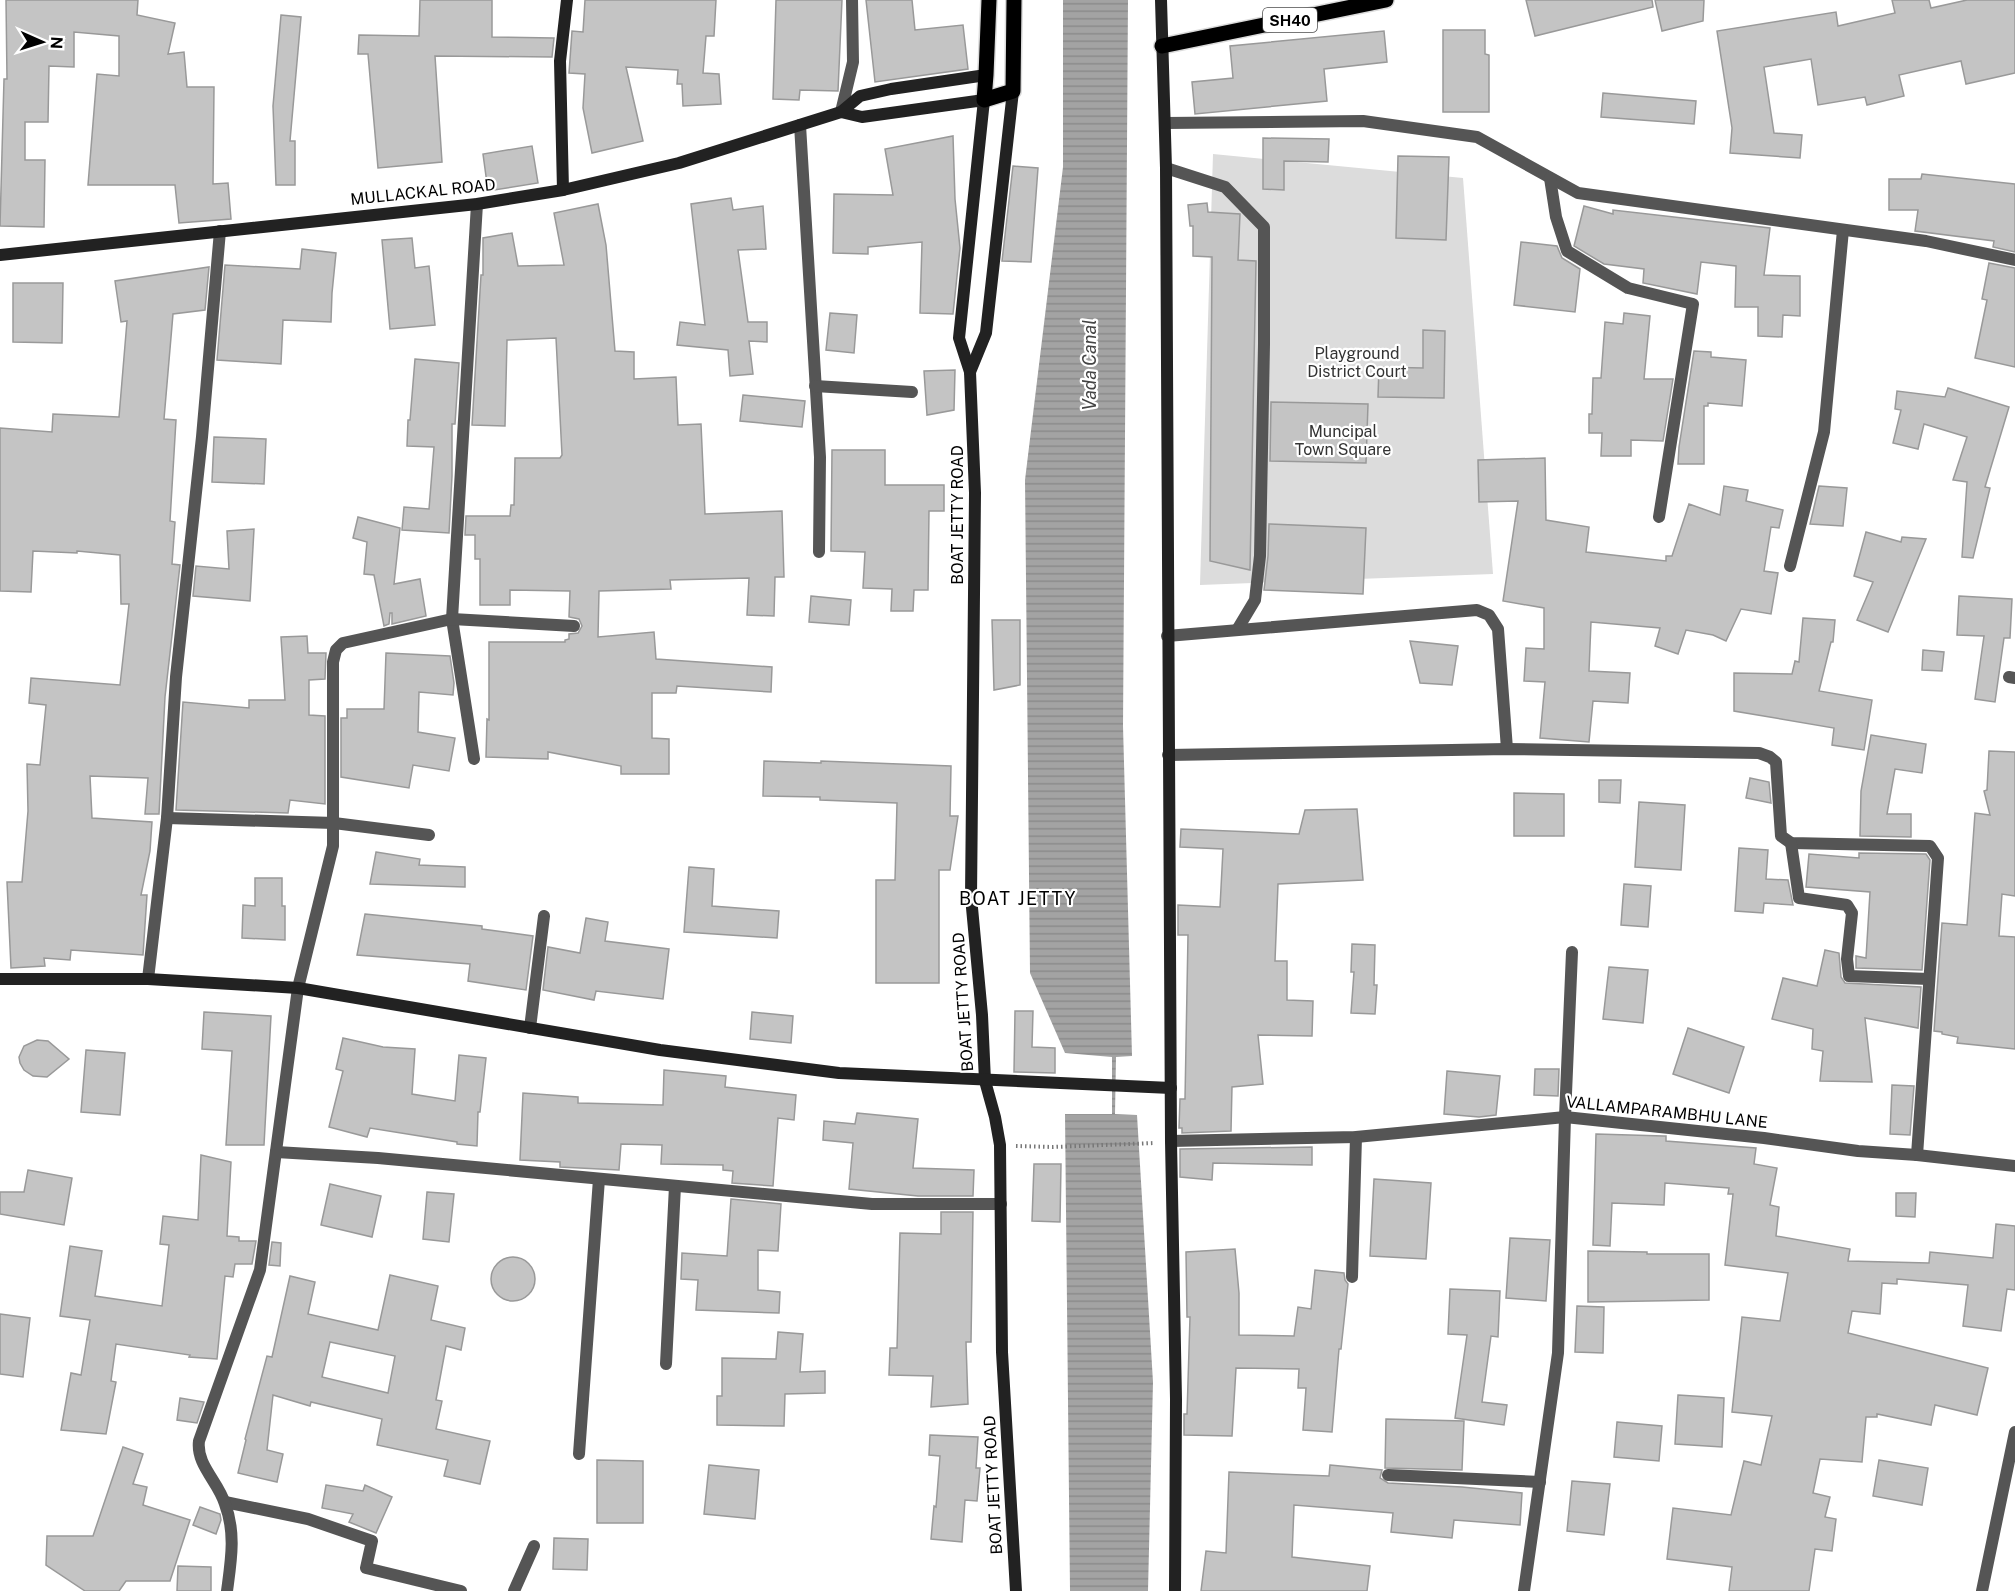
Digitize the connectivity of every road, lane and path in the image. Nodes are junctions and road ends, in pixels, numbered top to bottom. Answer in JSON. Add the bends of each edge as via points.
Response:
{"nodes":[{"id":1,"x":567,"y":0,"type":"edge"},
{"id":2,"x":852,"y":0,"type":"edge"},
{"id":3,"x":989,"y":0,"type":"edge"},
{"id":4,"x":1014,"y":0,"type":"edge"},
{"id":5,"x":1161,"y":0,"type":"edge"},
{"id":6,"x":1386,"y":0,"type":"edge"},
{"id":7,"x":1162,"y":46,"type":"junction"},
{"id":8,"x":1014,"y":68,"type":"junction"},
{"id":9,"x":986,"y":75,"type":"junction"},
{"id":10,"x":1013,"y":91,"type":"junction"},
{"id":11,"x":984,"y":100,"type":"junction"},
{"id":12,"x":841,"y":112,"type":"junction"},
{"id":13,"x":1165,"y":123,"type":"junction"},
{"id":14,"x":800,"y":125,"type":"junction"},
{"id":15,"x":1166,"y":168,"type":"junction"},
{"id":16,"x":1550,"y":178,"type":"junction"},
{"id":17,"x":563,"y":190,"type":"junction"},
{"id":18,"x":477,"y":204,"type":"junction"},
{"id":19,"x":1843,"y":230,"type":"junction"},
{"id":20,"x":220,"y":231,"type":"junction"},
{"id":21,"x":0,"y":255,"type":"edge"},
{"id":22,"x":2015,"y":260,"type":"edge"},
{"id":23,"x":970,"y":372,"type":"junction"},
{"id":24,"x":815,"y":386,"type":"junction"},
{"id":25,"x":912,"y":392,"type":"dead end"},
{"id":26,"x":1659,"y":517,"type":"dead end"},
{"id":27,"x":819,"y":552,"type":"dead end"},
{"id":28,"x":1790,"y":566,"type":"dead end"},
{"id":29,"x":452,"y":619,"type":"junction"},
{"id":30,"x":574,"y":626,"type":"dead end"},
{"id":31,"x":1237,"y":630,"type":"junction"},
{"id":32,"x":1167,"y":636,"type":"junction"},
{"id":33,"x":1507,"y":749,"type":"junction"},
{"id":34,"x":1168,"y":755,"type":"junction"},
{"id":35,"x":474,"y":759,"type":"dead end"},
{"id":36,"x":167,"y":818,"type":"junction"},
{"id":37,"x":334,"y":823,"type":"junction"},
{"id":38,"x":429,"y":835,"type":"dead end"},
{"id":39,"x":1791,"y":843,"type":"junction"},
{"id":40,"x":544,"y":916,"type":"dead end"},
{"id":41,"x":1572,"y":952,"type":"dead end"},
{"id":42,"x":0,"y":979,"type":"edge"},
{"id":43,"x":148,"y":979,"type":"junction"},
{"id":44,"x":1929,"y":979,"type":"junction"},
{"id":45,"x":298,"y":988,"type":"junction"},
{"id":46,"x":530,"y":1028,"type":"junction"},
{"id":47,"x":985,"y":1081,"type":"junction"},
{"id":48,"x":1171,"y":1088,"type":"junction"},
{"id":49,"x":1565,"y":1117,"type":"junction"},
{"id":50,"x":1356,"y":1137,"type":"junction"},
{"id":51,"x":1171,"y":1141,"type":"junction"},
{"id":52,"x":1145,"y":1143,"type":"dead end"},
{"id":53,"x":1000,"y":1145,"type":"junction"},
{"id":54,"x":276,"y":1152,"type":"junction"},
{"id":55,"x":1917,"y":1155,"type":"junction"},
{"id":56,"x":2015,"y":1166,"type":"edge"},
{"id":57,"x":599,"y":1179,"type":"junction"},
{"id":58,"x":675,"y":1186,"type":"junction"},
{"id":59,"x":1001,"y":1204,"type":"junction"},
{"id":60,"x":1352,"y":1277,"type":"dead end"},
{"id":61,"x":666,"y":1364,"type":"dead end"},
{"id":62,"x":2015,"y":1432,"type":"edge"},
{"id":63,"x":579,"y":1454,"type":"dead end"},
{"id":64,"x":1388,"y":1475,"type":"dead end"},
{"id":65,"x":1540,"y":1482,"type":"junction"},
{"id":66,"x":225,"y":1502,"type":"junction"},
{"id":67,"x":534,"y":1546,"type":"dead end"},
{"id":68,"x":227,"y":1591,"type":"edge"},
{"id":69,"x":461,"y":1591,"type":"edge"},
{"id":70,"x":514,"y":1591,"type":"edge"},
{"id":71,"x":1016,"y":1591,"type":"edge"},
{"id":72,"x":1175,"y":1591,"type":"edge"},
{"id":73,"x":1524,"y":1591,"type":"edge"},
{"id":74,"x":1982,"y":1591,"type":"edge"}],
"edges":[{"from":1,"to":17,"type":"main road","via":[[560,61]]},
{"from":2,"to":12,"type":"street","via":[[853,62]]},
{"from":3,"to":9,"type":"main road"},
{"from":4,"to":8,"type":"main road"},
{"from":5,"to":7,"type":"main road"},
{"from":6,"to":7,"type":"main road","number":"SH40"},
{"from":7,"to":13,"type":"main road"},
{"from":8,"to":9,"type":"main road"},
{"from":8,"to":10,"type":"main road"},
{"from":9,"to":11,"type":"main road"},
{"from":9,"to":12,"type":"main road","name":"MULLACKAL ROAD","via":[[860,96]]},
{"from":10,"to":11,"type":"main road"},
{"from":10,"to":23,"type":"main road","via":[[986,333]]},
{"from":11,"to":12,"type":"main road","name":"MULLACKAL ROAD","via":[[862,117]]},
{"from":11,"to":23,"type":"main road","via":[[959,338]]},
{"from":12,"to":14,"type":"main road","name":"MULLACKAL ROAD"},
{"from":13,"to":15,"type":"main road"},
{"from":13,"to":16,"type":"street","via":[[1363,121],[1477,137]]},
{"from":14,"to":17,"type":"main road","name":"MULLACKAL ROAD","via":[[679,163]]},
{"from":14,"to":24,"type":"street"},
{"from":15,"to":31,"type":"street","via":[[1225,187],[1264,227],[1260,556],[1255,600]]},
{"from":15,"to":32,"type":"main road"},
{"from":16,"to":19,"type":"street","via":[[1578,193]]},
{"from":16,"to":26,"type":"street","via":[[1556,218],[1567,251],[1628,288],[1693,304]]},
{"from":17,"to":18,"type":"main road","name":"MULLACKAL ROAD"},
{"from":18,"to":20,"type":"main road","name":"MULLACKAL ROAD"},
{"from":18,"to":29,"type":"street"},
{"from":19,"to":22,"type":"street","via":[[1926,241]]},
{"from":19,"to":28,"type":"street","via":[[1824,432]]},
{"from":20,"to":21,"type":"main road","name":"MULLACKAL ROAD"},
{"from":20,"to":36,"type":"street","via":[[176,677]]},
{"from":23,"to":47,"type":"main road","name":"BOAT JETTY ROAD","via":[[975,493],[971,897]]},
{"from":24,"to":25,"type":"street"},
{"from":24,"to":27,"type":"street","via":[[820,457]]},
{"from":29,"to":30,"type":"street"},
{"from":29,"to":35,"type":"street"},
{"from":29,"to":37,"type":"street","via":[[343,643],[336,650]]},
{"from":31,"to":32,"type":"street"},
{"from":31,"to":33,"type":"street","via":[[1477,610],[1489,615],[1498,630]]},
{"from":32,"to":34,"type":"main road"},
{"from":33,"to":34,"type":"street"},
{"from":33,"to":39,"type":"street","via":[[1765,755],[1776,762],[1782,836]]},
{"from":34,"to":48,"type":"main road"},
{"from":36,"to":37,"type":"street"},
{"from":36,"to":43,"type":"street"},
{"from":37,"to":38,"type":"street"},
{"from":37,"to":45,"type":"street","via":[[333,846]]},
{"from":39,"to":44,"type":"street","via":[[1799,898],[1847,905],[1852,913],[1849,976]]},
{"from":39,"to":44,"type":"street","via":[[1930,846],[1938,858]]},
{"from":40,"to":46,"type":"street"},
{"from":41,"to":49,"type":"street"},
{"from":42,"to":43,"type":"main road"},
{"from":43,"to":45,"type":"main road"},
{"from":44,"to":55,"type":"street"},
{"from":45,"to":46,"type":"main road"},
{"from":45,"to":54,"type":"street"},
{"from":46,"to":47,"type":"main road","via":[[660,1050],[839,1072]]},
{"from":47,"to":48,"type":"main road"},
{"from":47,"to":53,"type":"main road","name":"BOAT JETTY ROAD"},
{"from":48,"to":51,"type":"main road"},
{"from":49,"to":50,"type":"street","name":"VALLAMPARAMBHU LANE"},
{"from":49,"to":55,"type":"street","name":"VALLAMPARAMBHU LANE"},
{"from":49,"to":65,"type":"street","via":[[1558,1353]]},
{"from":50,"to":51,"type":"street","name":"VALLAMPARAMBHU LANE"},
{"from":50,"to":60,"type":"street"},
{"from":51,"to":72,"type":"main road"},
{"from":52,"to":53,"type":"path"},
{"from":53,"to":59,"type":"main road","name":"BOAT JETTY ROAD"},
{"from":54,"to":57,"type":"street"},
{"from":54,"to":66,"type":"street","via":[[260,1270],[198,1452]]},
{"from":55,"to":56,"type":"street","name":"VALLAMPARAMBHU LANE"},
{"from":57,"to":58,"type":"street"},
{"from":57,"to":63,"type":"street"},
{"from":58,"to":59,"type":"street","via":[[872,1204]]},
{"from":58,"to":61,"type":"street"},
{"from":59,"to":71,"type":"main road","name":"BOAT JETTY ROAD","via":[[1002,1352]]},
{"from":62,"to":74,"type":"street"},
{"from":64,"to":65,"type":"street"},
{"from":65,"to":73,"type":"street"},
{"from":66,"to":68,"type":"street","via":[[233,1548]]},
{"from":66,"to":69,"type":"street","via":[[308,1520],[372,1541],[366,1568]]},
{"from":67,"to":70,"type":"street"}]}
